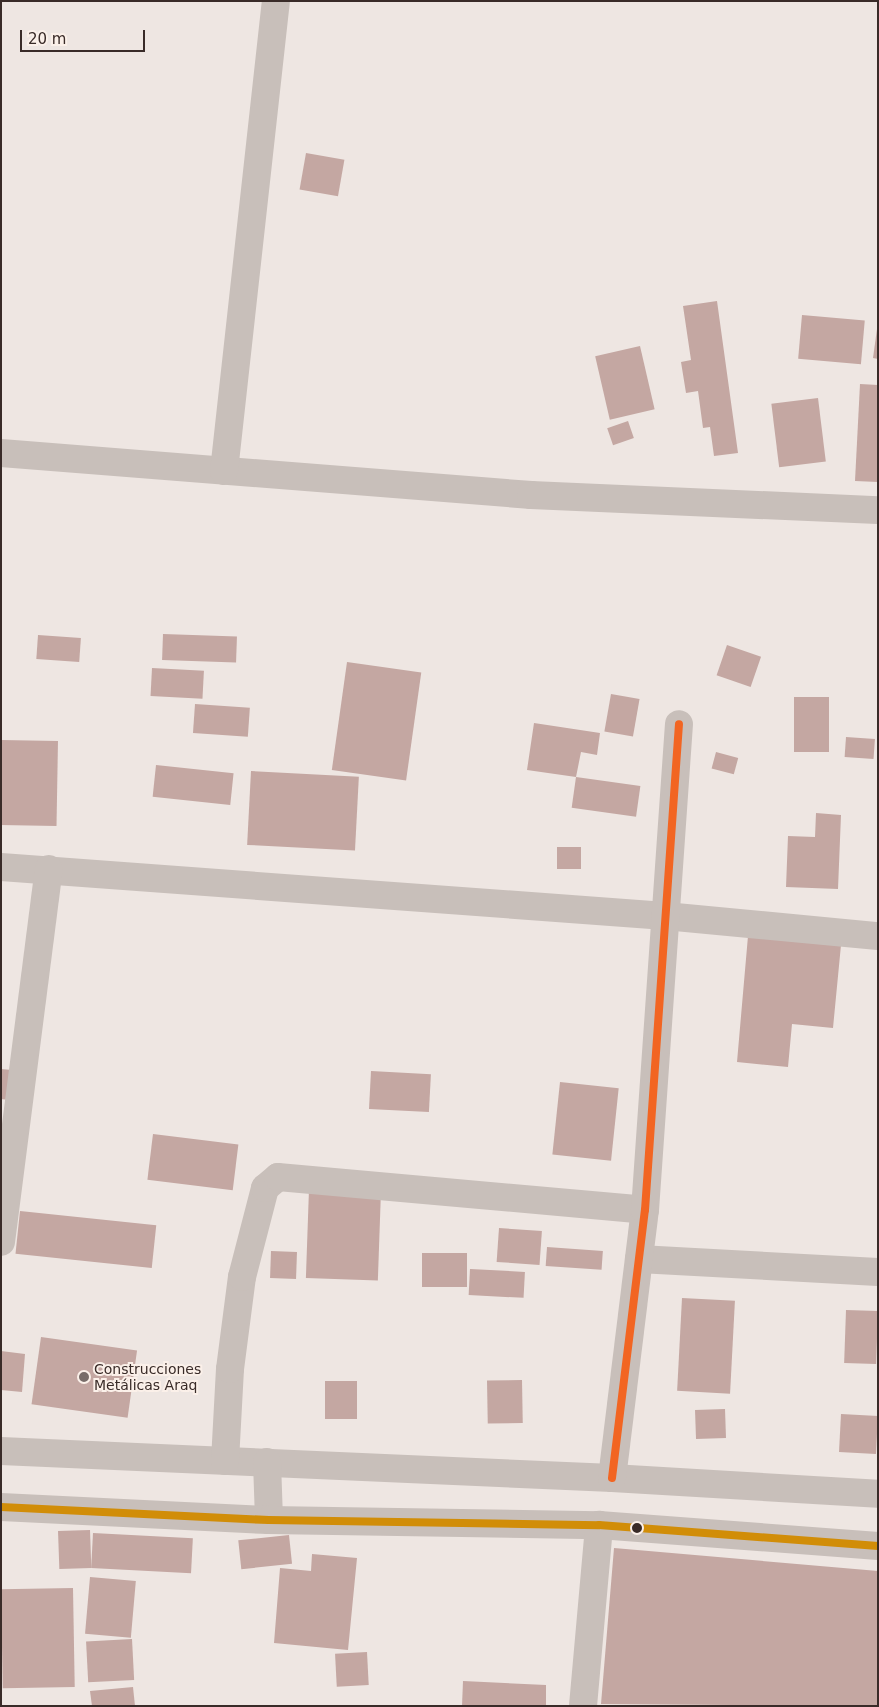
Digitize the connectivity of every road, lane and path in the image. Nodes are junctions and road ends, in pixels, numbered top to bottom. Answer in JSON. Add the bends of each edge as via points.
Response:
{"nodes":[{"id":1,"x":276,"y":1,"type":"edge"},
{"id":2,"x":1,"y":453,"type":"edge"},
{"id":3,"x":224,"y":471,"type":"junction"},
{"id":4,"x":878,"y":510,"type":"edge"},
{"id":5,"x":679,"y":724,"type":"dead end"},
{"id":6,"x":1,"y":867,"type":"edge"},
{"id":7,"x":49,"y":869,"type":"junction"},
{"id":8,"x":665,"y":916,"type":"junction"},
{"id":9,"x":878,"y":936,"type":"edge"},
{"id":10,"x":645,"y":1210,"type":"junction"},
{"id":11,"x":1,"y":1242,"type":"edge"},
{"id":12,"x":639,"y":1258,"type":"junction"},
{"id":13,"x":878,"y":1272,"type":"edge"},
{"id":14,"x":1,"y":1451,"type":"edge"},
{"id":15,"x":225,"y":1460,"type":"junction"},
{"id":16,"x":266,"y":1462,"type":"junction"},
{"id":17,"x":612,"y":1478,"type":"junction"},
{"id":18,"x":878,"y":1494,"type":"edge"},
{"id":19,"x":1,"y":1507,"type":"edge"},
{"id":20,"x":269,"y":1520,"type":"junction"},
{"id":21,"x":599,"y":1525,"type":"junction"},
{"id":22,"x":878,"y":1546,"type":"edge"},
{"id":23,"x":583,"y":1706,"type":"edge"}],
"edges":[{"from":1,"to":3,"type":"street"},
{"from":2,"to":3,"type":"street"},
{"from":3,"to":4,"type":"street","via":[[531,495]]},
{"from":5,"to":8,"type":"street"},
{"from":6,"to":7,"type":"street"},
{"from":7,"to":8,"type":"street"},
{"from":7,"to":11,"type":"street"},
{"from":8,"to":9,"type":"street"},
{"from":8,"to":10,"type":"street"},
{"from":10,"to":12,"type":"street"},
{"from":10,"to":15,"type":"street","via":[[278,1177],[265,1188],[242,1277],[230,1369]]},
{"from":12,"to":13,"type":"street"},
{"from":12,"to":17,"type":"street"},
{"from":14,"to":15,"type":"street"},
{"from":15,"to":16,"type":"street"},
{"from":16,"to":17,"type":"street"},
{"from":16,"to":20,"type":"street"},
{"from":17,"to":18,"type":"street"},
{"from":19,"to":20,"type":"street"},
{"from":20,"to":21,"type":"street"},
{"from":21,"to":22,"type":"street"},
{"from":21,"to":23,"type":"street"}]}
